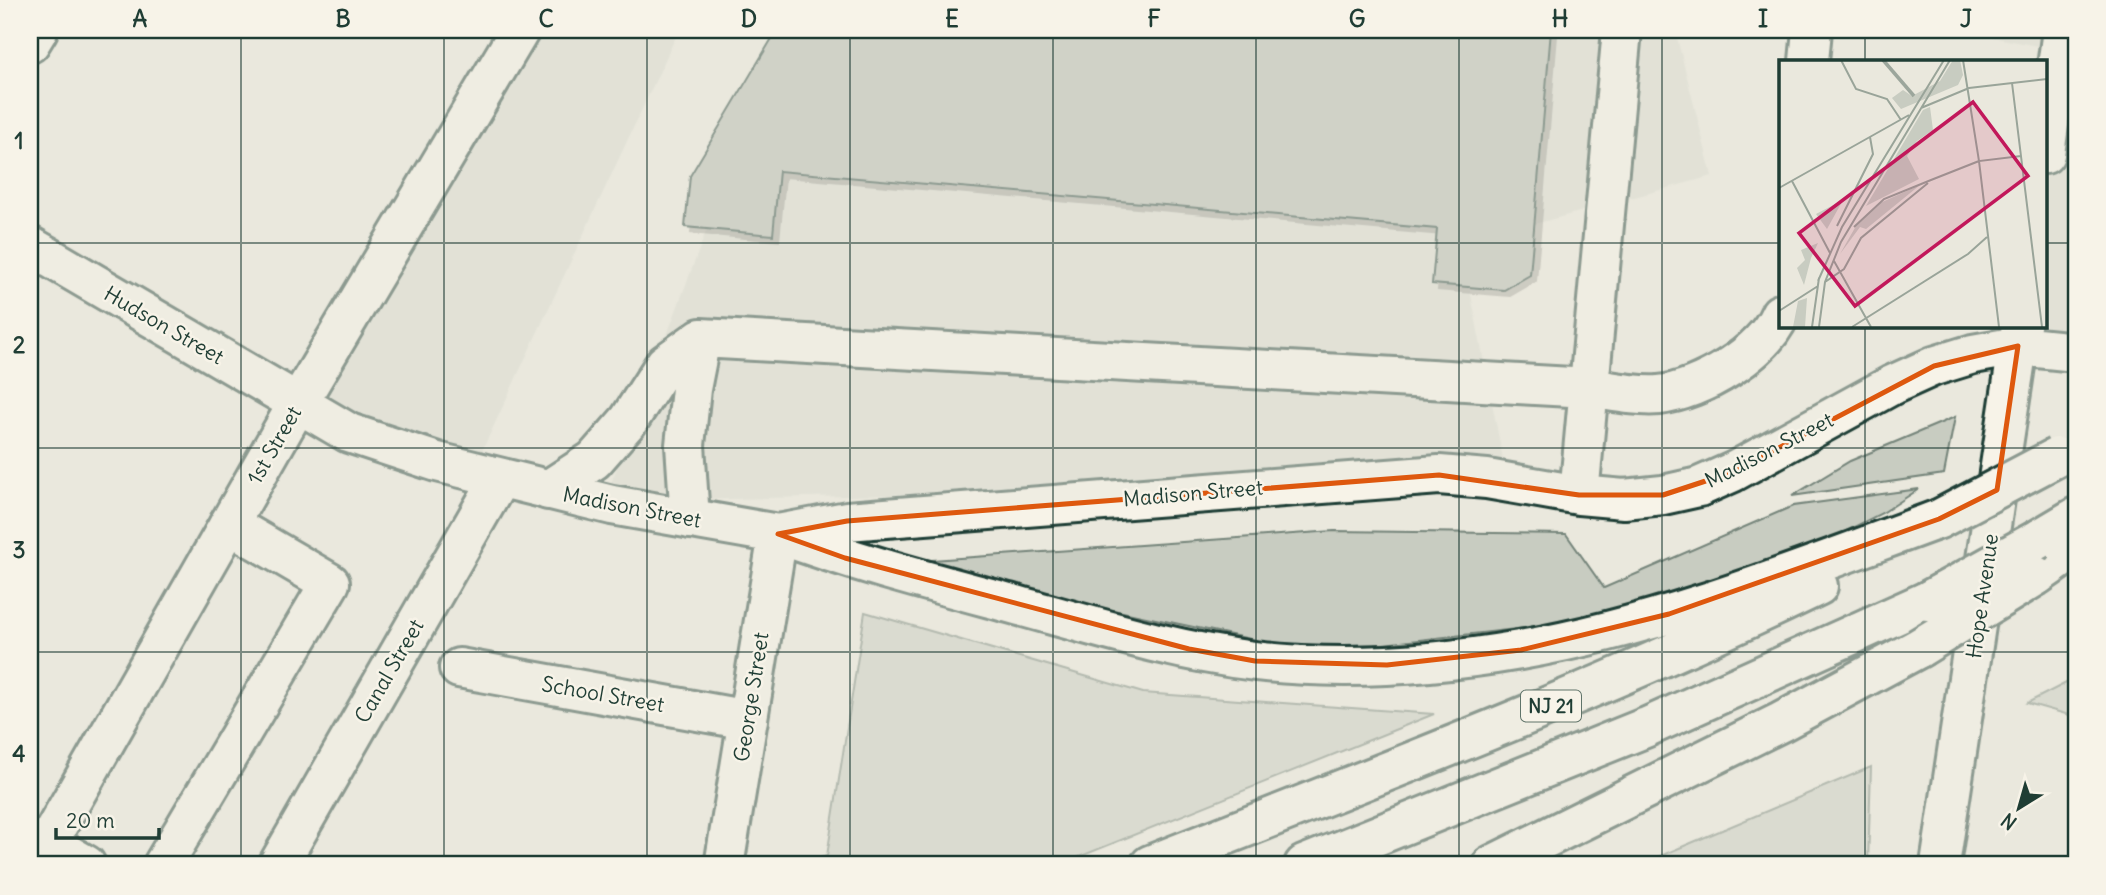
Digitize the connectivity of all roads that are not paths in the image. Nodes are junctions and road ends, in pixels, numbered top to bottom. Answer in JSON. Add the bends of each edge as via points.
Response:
{"nodes":[{"id":1,"x":38,"y":30,"type":"edge"},
{"id":2,"x":520,"y":30,"type":"edge"},
{"id":3,"x":1622,"y":30,"type":"edge"},
{"id":4,"x":1812,"y":30,"type":"edge"},
{"id":5,"x":2062,"y":30,"type":"edge"},
{"id":6,"x":30,"y":43,"type":"edge"},
{"id":7,"x":1809,"y":60,"type":"edge"},
{"id":8,"x":2046,"y":147,"type":"edge"},
{"id":9,"x":30,"y":246,"type":"edge"},
{"id":10,"x":1779,"y":317,"type":"edge"},
{"id":11,"x":2020,"y":336,"type":"edge"},
{"id":12,"x":701,"y":338,"type":"junction"},
{"id":13,"x":2076,"y":352,"type":"edge"},
{"id":14,"x":1589,"y":388,"type":"junction"},
{"id":15,"x":298,"y":403,"type":"junction"},
{"id":16,"x":2067,"y":450,"type":"edge"},
{"id":17,"x":500,"y":478,"type":"junction"},
{"id":18,"x":548,"y":490,"type":"junction"},
{"id":19,"x":1579,"y":495,"type":"junction"},
{"id":20,"x":2076,"y":517,"type":"edge"},
{"id":21,"x":690,"y":519,"type":"junction"},
{"id":22,"x":1939,"y":519,"type":"junction"},
{"id":23,"x":229,"y":524,"type":"junction"},
{"id":24,"x":778,"y":534,"type":"junction"},
{"id":25,"x":2076,"y":548,"type":"edge"},
{"id":26,"x":458,"y":668,"type":"dead end"},
{"id":27,"x":748,"y":720,"type":"junction"},
{"id":28,"x":41,"y":854,"type":"edge"},
{"id":29,"x":725,"y":860,"type":"dead end"},
{"id":30,"x":86,"y":865,"type":"edge"},
{"id":31,"x":163,"y":865,"type":"edge"},
{"id":32,"x":278,"y":865,"type":"edge"},
{"id":33,"x":1150,"y":865,"type":"edge"},
{"id":34,"x":1304,"y":865,"type":"edge"},
{"id":35,"x":1492,"y":865,"type":"edge"},
{"id":36,"x":1940,"y":865,"type":"edge"}],
"edges":[{"from":1,"to":6,"type":"main road"},
{"from":2,"to":15,"type":"main road","name":"1st Street"},
{"from":3,"to":14,"type":"main road"},
{"from":4,"to":7,"type":"main road"},
{"from":5,"to":8,"type":"main road"},
{"from":9,"to":15,"type":"main road","name":"Hudson Street"},
{"from":10,"to":14,"type":"main road","via":[[1756,349],[1704,381],[1659,395]]},
{"from":11,"to":13,"type":"main road","name":"Madison Street"},
{"from":11,"to":19,"type":"main road","name":"Madison Street","via":[[1892,384],[1699,487],[1624,499]]},
{"from":11,"to":36,"type":"main road","name":"Hope Avenue"},
{"from":12,"to":14,"type":"main road"},
{"from":12,"to":18,"type":"main road","via":[[665,364],[629,420],[594,460]]},
{"from":12,"to":21,"type":"main road","via":[[685,445]]},
{"from":14,"to":19,"type":"main road"},
{"from":15,"to":17,"type":"main road","name":"Madison Street","via":[[348,433]]},
{"from":15,"to":23,"type":"main road","name":"1st Street"},
{"from":16,"to":22,"type":"main road","number":"NJ 21","bridge":true},
{"from":17,"to":18,"type":"main road","name":"Madison Street"},
{"from":17,"to":32,"type":"main road","name":"Canal Street"},
{"from":18,"to":21,"type":"main road","name":"Madison Street"},
{"from":19,"to":24,"type":"main road","name":"Madison Street","via":[[1499,480],[1439,475],[847,521]]},
{"from":20,"to":34,"type":"main road","number":"NJ 21","bridge":true,"via":[[1927,601],[1671,717]]},
{"from":21,"to":24,"type":"main road","name":"Madison Street"},
{"from":22,"to":24,"type":"main road","via":[[1743,590],[1621,627],[1521,650],[1387,665],[1281,663],[1189,649],[845,558]]},
{"from":22,"to":33,"type":"main road","number":"NJ 21","via":[[1839,575],[1672,654]]},
{"from":23,"to":28,"type":"main road","name":"1st Street"},
{"from":23,"to":31,"type":"main road","via":[[330,583]]},
{"from":24,"to":27,"type":"main road","name":"George Street"},
{"from":25,"to":35,"type":"main road","bridge":true,"via":[[1919,648]]},
{"from":26,"to":27,"type":"main road","name":"School Street"},
{"from":27,"to":29,"type":"main road","name":"George Street"},
{"from":28,"to":30,"type":"main road"}]}
